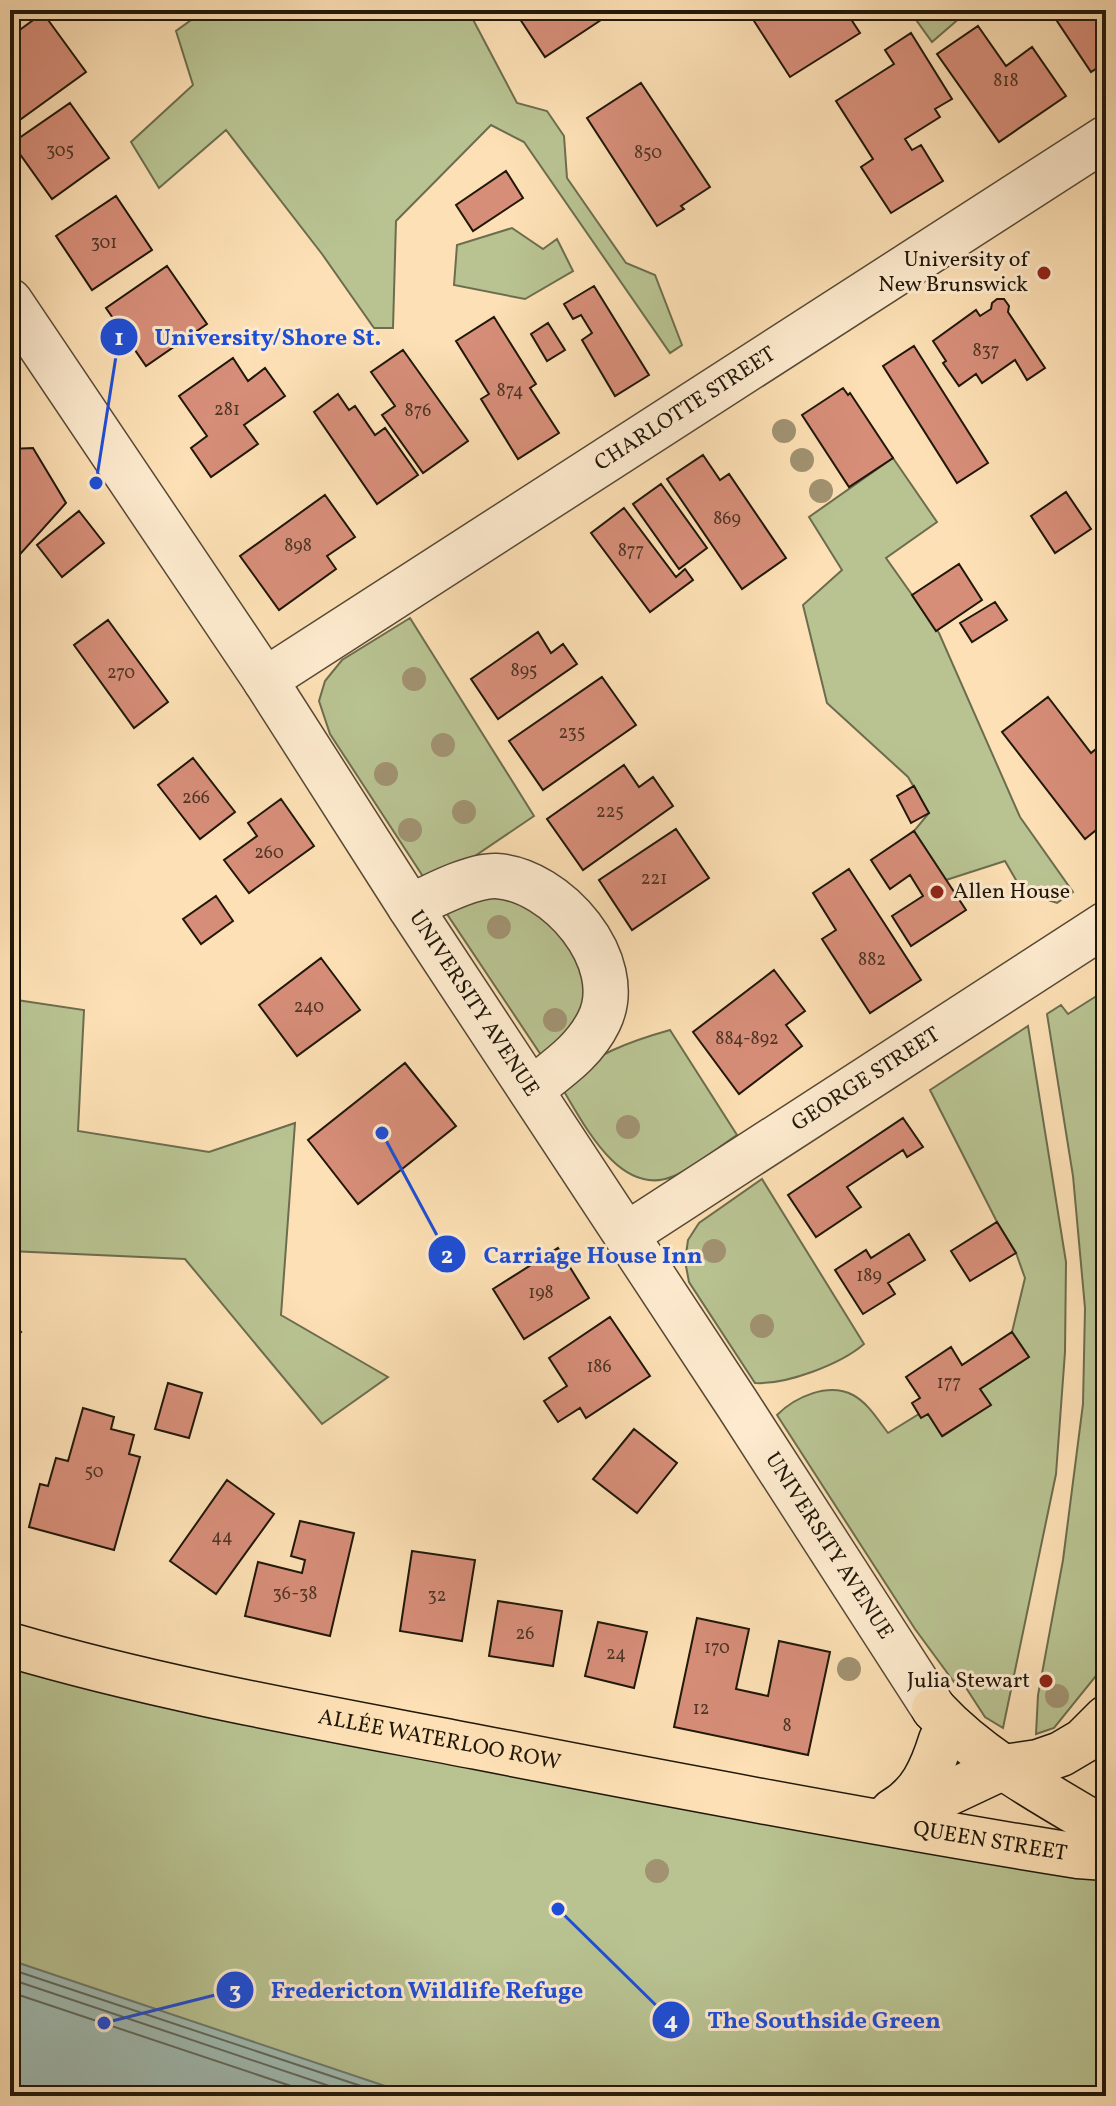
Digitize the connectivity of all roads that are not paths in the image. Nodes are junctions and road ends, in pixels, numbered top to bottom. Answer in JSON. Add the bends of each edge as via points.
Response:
{"nodes":[{"id":1,"x":1106,"y":138,"type":"edge"},
{"id":2,"x":16,"y":328,"type":"edge"},
{"id":3,"x":265,"y":680,"type":"junction"},
{"id":4,"x":410,"y":907,"type":"junction"},
{"id":5,"x":1106,"y":924,"type":"edge"},
{"id":6,"x":531,"y":1090,"type":"junction"},
{"id":7,"x":626,"y":1235,"type":"junction"},
{"id":8,"x":10,"y":1645,"type":"edge"},
{"id":9,"x":1106,"y":1718,"type":"edge"},
{"id":10,"x":938,"y":1724,"type":"junction"},
{"id":11,"x":1004,"y":1767,"type":"junction"},
{"id":12,"x":947,"y":1793,"type":"junction"},
{"id":13,"x":874,"y":1821,"type":"junction"},
{"id":14,"x":1106,"y":1830,"type":"edge"},
{"id":15,"x":1001,"y":1844,"type":"junction"},
{"id":16,"x":1106,"y":1858,"type":"edge"}],
"edges":[{"from":1,"to":3,"type":"street","name":"CHARLOTTE STREET"},
{"from":2,"to":3,"type":"street","name":"UNIVERSITY AVENUE"},
{"from":3,"to":4,"type":"street","name":"UNIVERSITY AVENUE"},
{"from":4,"to":6,"type":"street","name":"UNIVERSITY AVENUE"},
{"from":4,"to":6,"type":"street","via":[[455,886],[495,876],[533,886],[561,903],[583,931],[605,982],[601,1018],[584,1047]]},
{"from":5,"to":7,"type":"street","name":"GEORGE STREET"},
{"from":6,"to":7,"type":"street","name":"UNIVERSITY AVENUE"},
{"from":7,"to":10,"type":"street","name":"UNIVERSITY AVENUE"},
{"from":8,"to":13,"type":"main road","name":"ALLÉE WATERLOO ROW","via":[[257,1705]]},
{"from":9,"to":11,"type":"main road","via":[[1061,1754]]},
{"from":10,"to":11,"type":"main road"},
{"from":10,"to":12,"type":"main road"},
{"from":10,"to":13,"type":"main road","via":[[934,1764],[910,1801]]},
{"from":11,"to":12,"type":"main road"},
{"from":11,"to":14,"type":"main road"},
{"from":12,"to":13,"type":"main road","via":[[902,1815]]},
{"from":12,"to":15,"type":"main road","via":[[957,1815]]},
{"from":13,"to":15,"type":"main road","name":"QUEEN STREET"},
{"from":15,"to":16,"type":"main road","name":"QUEEN STREET"}]}
